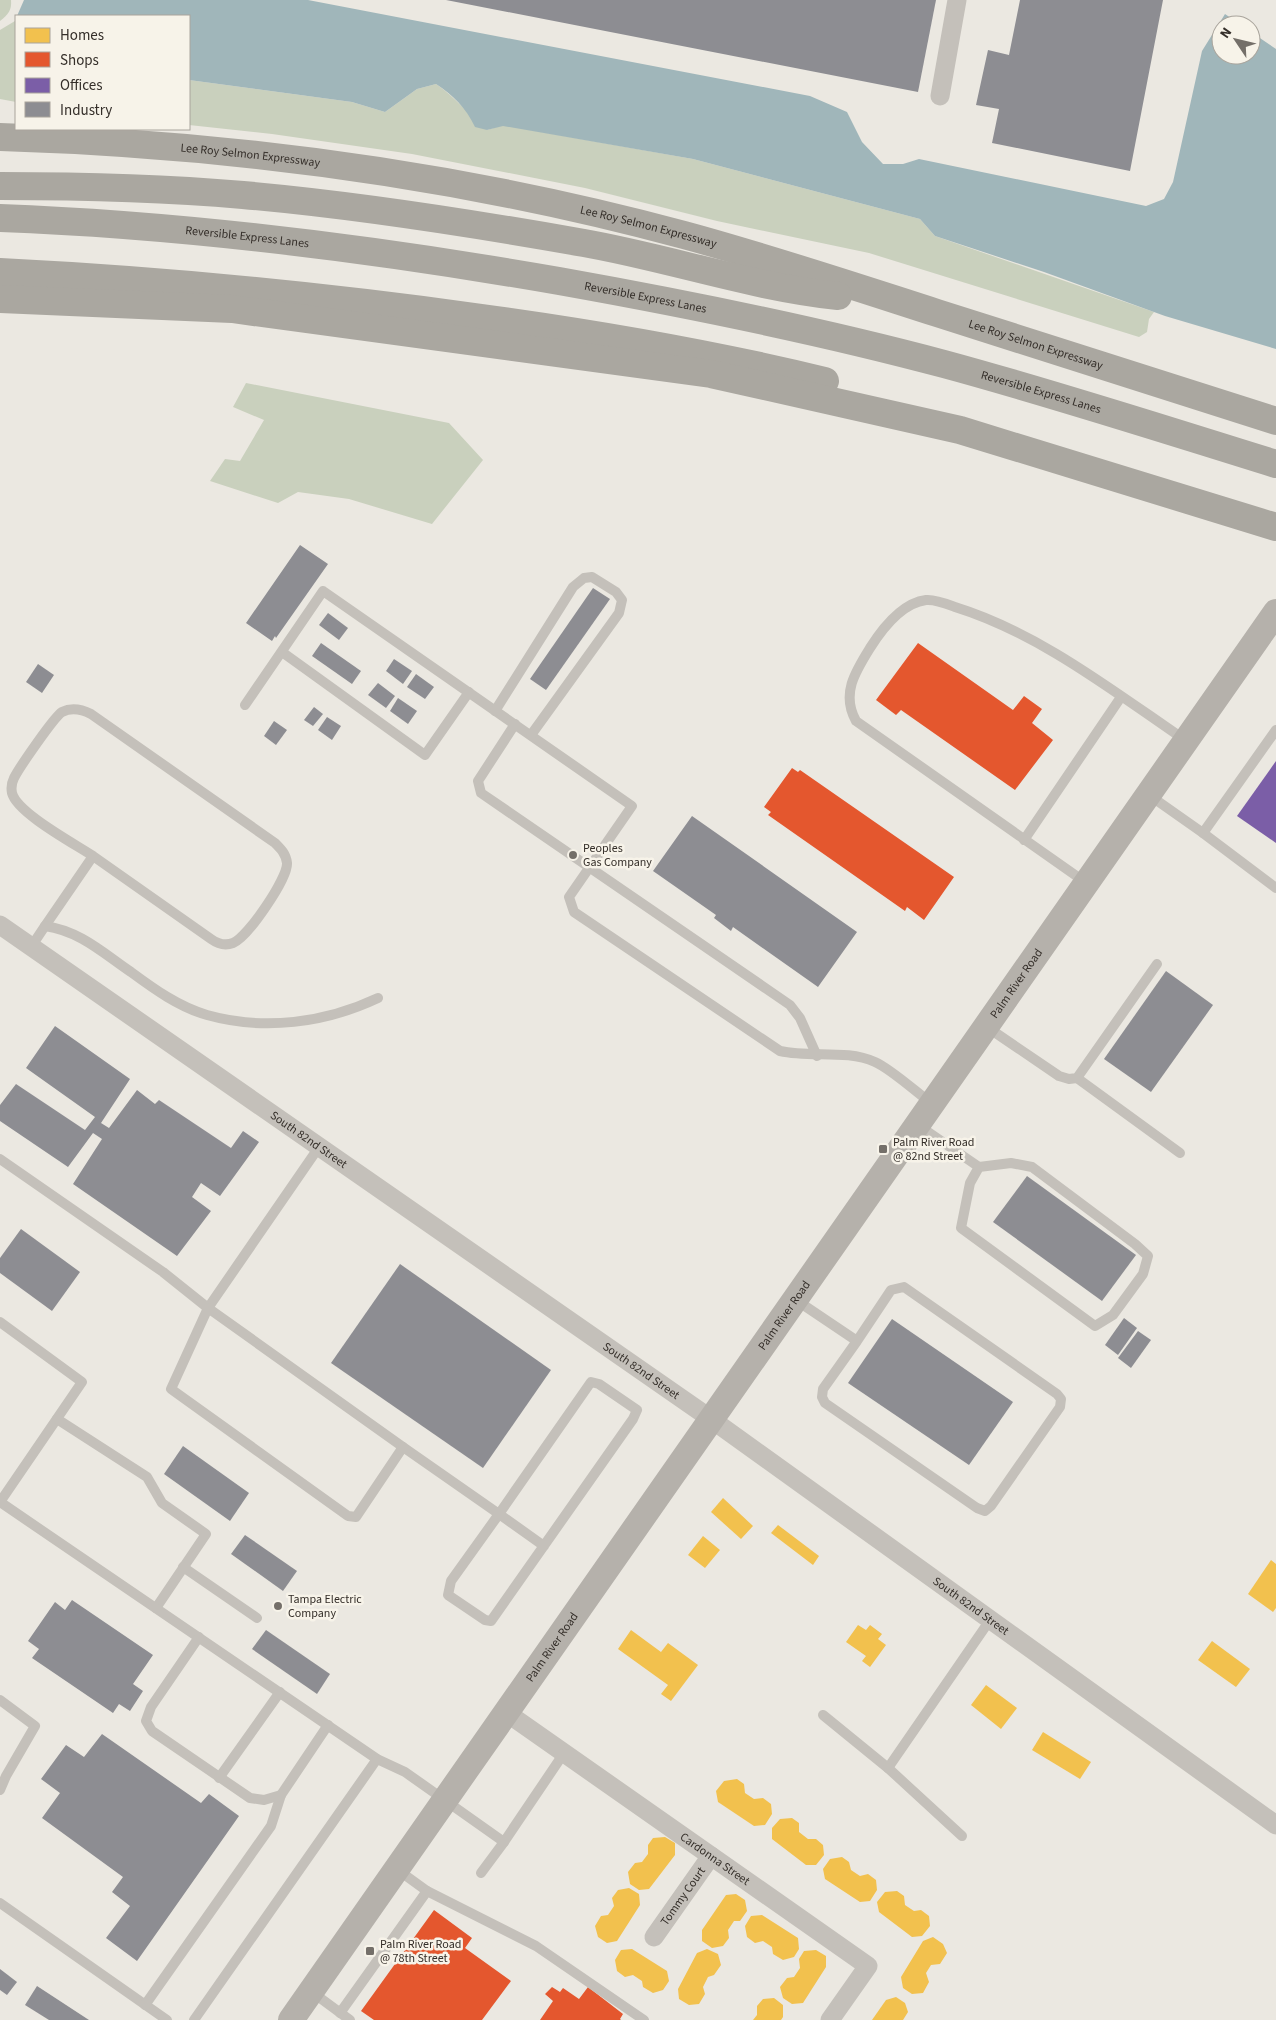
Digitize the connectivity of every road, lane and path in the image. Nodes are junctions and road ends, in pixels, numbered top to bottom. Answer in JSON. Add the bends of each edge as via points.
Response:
{"nodes":[{"id":1,"x":957,"y":0,"type":"edge"},
{"id":2,"x":940,"y":96,"type":"dead end"},
{"id":3,"x":0,"y":136,"type":"edge"},
{"id":4,"x":0,"y":186,"type":"edge"},
{"id":5,"x":0,"y":218,"type":"edge"},
{"id":6,"x":0,"y":272,"type":"edge"},
{"id":7,"x":884,"y":296,"type":"junction"},
{"id":8,"x":0,"y":299,"type":"edge"},
{"id":9,"x":1276,"y":420,"type":"edge"},
{"id":10,"x":960,"y":430,"type":"junction"},
{"id":11,"x":1276,"y":464,"type":"edge"},
{"id":12,"x":1267,"y":525,"type":"edge"},
{"id":13,"x":1276,"y":612,"type":"edge"},
{"id":14,"x":282,"y":652,"type":"junction"},
{"id":15,"x":470,"y":692,"type":"junction"},
{"id":16,"x":1122,"y":697,"type":"junction"},
{"id":17,"x":245,"y":705,"type":"dead end"},
{"id":18,"x":496,"y":711,"type":"junction"},
{"id":19,"x":515,"y":724,"type":"junction"},
{"id":20,"x":1276,"y":730,"type":"edge"},
{"id":21,"x":531,"y":735,"type":"junction"},
{"id":22,"x":1186,"y":740,"type":"junction"},
{"id":23,"x":1149,"y":794,"type":"junction"},
{"id":24,"x":1202,"y":833,"type":"junction"},
{"id":25,"x":1024,"y":840,"type":"junction"},
{"id":26,"x":93,"y":856,"type":"junction"},
{"id":27,"x":590,"y":866,"type":"junction"},
{"id":28,"x":1086,"y":882,"type":"junction"},
{"id":29,"x":1276,"y":888,"type":"edge"},
{"id":30,"x":0,"y":925,"type":"edge"},
{"id":31,"x":45,"y":926,"type":"junction"},
{"id":32,"x":31,"y":947,"type":"junction"},
{"id":33,"x":1157,"y":964,"type":"dead end"},
{"id":34,"x":378,"y":998,"type":"dead end"},
{"id":35,"x":986,"y":1026,"type":"junction"},
{"id":36,"x":817,"y":1056,"type":"junction"},
{"id":37,"x":1077,"y":1078,"type":"junction"},
{"id":38,"x":924,"y":1114,"type":"junction"},
{"id":39,"x":319,"y":1147,"type":"junction"},
{"id":40,"x":1180,"y":1152,"type":"dead end"},
{"id":41,"x":0,"y":1159,"type":"edge"},
{"id":42,"x":979,"y":1167,"type":"junction"},
{"id":43,"x":795,"y":1299,"type":"junction"},
{"id":44,"x":208,"y":1308,"type":"junction"},
{"id":45,"x":0,"y":1322,"type":"edge"},
{"id":46,"x":857,"y":1341,"type":"junction"},
{"id":47,"x":57,"y":1419,"type":"junction"},
{"id":48,"x":711,"y":1419,"type":"junction"},
{"id":49,"x":403,"y":1447,"type":"junction"},
{"id":50,"x":0,"y":1502,"type":"edge"},
{"id":51,"x":499,"y":1514,"type":"junction"},
{"id":52,"x":544,"y":1546,"type":"junction"},
{"id":53,"x":183,"y":1568,"type":"junction"},
{"id":54,"x":156,"y":1608,"type":"junction"},
{"id":55,"x":257,"y":1618,"type":"dead end"},
{"id":56,"x":990,"y":1620,"type":"junction"},
{"id":57,"x":199,"y":1637,"type":"junction"},
{"id":58,"x":280,"y":1692,"type":"junction"},
{"id":59,"x":0,"y":1700,"type":"edge"},
{"id":60,"x":506,"y":1713,"type":"junction"},
{"id":61,"x":823,"y":1716,"type":"dead end"},
{"id":62,"x":328,"y":1725,"type":"junction"},
{"id":63,"x":564,"y":1753,"type":"junction"},
{"id":64,"x":377,"y":1759,"type":"junction"},
{"id":65,"x":888,"y":1768,"type":"junction"},
{"id":66,"x":219,"y":1778,"type":"junction"},
{"id":67,"x":0,"y":1790,"type":"edge"},
{"id":68,"x":281,"y":1796,"type":"junction"},
{"id":69,"x":445,"y":1800,"type":"junction"},
{"id":70,"x":1276,"y":1825,"type":"edge"},
{"id":71,"x":962,"y":1836,"type":"dead end"},
{"id":72,"x":504,"y":1842,"type":"junction"},
{"id":73,"x":711,"y":1856,"type":"junction"},
{"id":74,"x":397,"y":1869,"type":"junction"},
{"id":75,"x":481,"y":1873,"type":"dead end"},
{"id":76,"x":427,"y":1891,"type":"junction"},
{"id":77,"x":0,"y":1903,"type":"edge"},
{"id":78,"x":654,"y":1937,"type":"dead end"},
{"id":79,"x":311,"y":1992,"type":"junction"},
{"id":80,"x":145,"y":2005,"type":"junction"},
{"id":81,"x":340,"y":2013,"type":"junction"},
{"id":82,"x":167,"y":2020,"type":"edge"},
{"id":83,"x":194,"y":2020,"type":"edge"},
{"id":84,"x":292,"y":2020,"type":"edge"},
{"id":85,"x":350,"y":2020,"type":"edge"},
{"id":86,"x":644,"y":2020,"type":"edge"},
{"id":87,"x":830,"y":2020,"type":"edge"}],
"edges":[{"from":1,"to":2,"type":"street"},
{"from":3,"to":7,"type":"highway","name":"Lee Roy Selmon Expressway","via":[[154,144],[257,155],[463,186],[565,206],[682,235]]},
{"from":4,"to":7,"type":"highway","via":[[160,190],[351,207],[587,243],[832,296]]},
{"from":5,"to":11,"type":"highway","name":"Reversible Express Lanes","via":[[168,228],[329,246],[603,289],[825,335],[943,364]]},
{"from":6,"to":10,"type":"highway","via":[[127,278],[285,294],[399,306],[595,334],[767,367],[886,396]]},
{"from":7,"to":9,"type":"highway","name":"Lee Roy Selmon Expressway"},
{"from":8,"to":10,"type":"highway","via":[[232,309],[711,374]]},
{"from":10,"to":12,"type":"highway"},
{"from":13,"to":22,"type":"street","name":"Palm River Road"},
{"from":14,"to":15,"type":"lane","via":[[323,591]]},
{"from":14,"to":15,"type":"lane","via":[[425,755]]},
{"from":14,"to":17,"type":"lane"},
{"from":15,"to":18,"type":"lane"},
{"from":16,"to":22,"type":"lane"},
{"from":16,"to":25,"type":"lane"},
{"from":16,"to":25,"type":"lane","via":[[1009,628],[982,615],[928,600],[909,605],[873,643],[851,682],[851,712],[856,721]]},
{"from":18,"to":19,"type":"lane"},
{"from":18,"to":21,"type":"lane","via":[[573,587],[584,578],[592,577],[616,592],[622,600],[619,613]]},
{"from":19,"to":21,"type":"lane"},
{"from":19,"to":27,"type":"lane","via":[[478,781],[481,793]]},
{"from":20,"to":24,"type":"lane"},
{"from":21,"to":27,"type":"lane","via":[[632,806]]},
{"from":22,"to":23,"type":"street","name":"Palm River Road"},
{"from":23,"to":24,"type":"lane"},
{"from":23,"to":28,"type":"street","name":"Palm River Road"},
{"from":24,"to":29,"type":"lane"},
{"from":25,"to":28,"type":"lane"},
{"from":26,"to":26,"type":"lane","via":[[211,939],[226,944],[235,942],[248,930],[283,879],[287,863],[283,851],[275,843],[91,714],[71,709],[58,715],[15,777],[11,791],[30,814]]},
{"from":26,"to":31,"type":"lane"},
{"from":27,"to":36,"type":"lane","via":[[790,1005],[800,1018]]},
{"from":27,"to":36,"type":"lane","via":[[569,897],[574,912],[780,1051]]},
{"from":28,"to":35,"type":"street","name":"Palm River Road"},
{"from":30,"to":32,"type":"street","name":"South 82nd Street"},
{"from":31,"to":32,"type":"lane"},
{"from":31,"to":34,"type":"lane","via":[[63,929],[85,939],[163,994],[206,1015],[250,1022],[298,1022],[347,1011]]},
{"from":32,"to":39,"type":"street","name":"South 82nd Street"},
{"from":33,"to":37,"type":"lane"},
{"from":35,"to":37,"type":"lane","via":[[1059,1076],[1069,1080]]},
{"from":35,"to":38,"type":"street","name":"Palm River Road"},
{"from":36,"to":38,"type":"lane","via":[[851,1056],[876,1062]]},
{"from":37,"to":40,"type":"lane"},
{"from":38,"to":42,"type":"lane"},
{"from":38,"to":43,"type":"street","name":"Palm River Road"},
{"from":39,"to":44,"type":"lane"},
{"from":39,"to":48,"type":"street","name":"South 82nd Street"},
{"from":41,"to":44,"type":"lane","via":[[163,1272]]},
{"from":42,"to":42,"type":"lane","via":[[1011,1163],[1032,1167],[1148,1256],[1143,1274],[1112,1315],[1095,1326],[960,1228],[970,1184]]},
{"from":43,"to":46,"type":"lane"},
{"from":43,"to":48,"type":"street","name":"Palm River Road"},
{"from":44,"to":49,"type":"lane"},
{"from":44,"to":49,"type":"lane","via":[[171,1388],[348,1516],[356,1517]]},
{"from":45,"to":47,"type":"lane","via":[[82,1382]]},
{"from":46,"to":46,"type":"lane","via":[[823,1389],[825,1403],[977,1508],[984,1510],[991,1506],[1060,1407],[1057,1394],[904,1287],[891,1290]]},
{"from":47,"to":50,"type":"lane"},
{"from":47,"to":53,"type":"lane","via":[[147,1478],[162,1503],[206,1534]]},
{"from":48,"to":56,"type":"street","name":"South 82nd Street"},
{"from":48,"to":60,"type":"street","name":"Palm River Road"},
{"from":49,"to":51,"type":"lane"},
{"from":50,"to":54,"type":"lane"},
{"from":51,"to":52,"type":"lane"},
{"from":51,"to":52,"type":"lane","via":[[451,1581],[448,1595],[491,1621]]},
{"from":51,"to":52,"type":"lane","via":[[591,1382],[637,1410]]},
{"from":53,"to":54,"type":"lane"},
{"from":53,"to":55,"type":"lane"},
{"from":54,"to":57,"type":"lane"},
{"from":56,"to":65,"type":"lane"},
{"from":56,"to":70,"type":"street","name":"South 82nd Street"},
{"from":57,"to":58,"type":"lane"},
{"from":57,"to":66,"type":"lane","via":[[151,1707],[146,1721],[152,1731]]},
{"from":58,"to":62,"type":"lane"},
{"from":58,"to":66,"type":"lane"},
{"from":59,"to":67,"type":"lane","via":[[35,1726]]},
{"from":60,"to":63,"type":"street","name":"Cardonna Street"},
{"from":60,"to":69,"type":"street","name":"Palm River Road"},
{"from":61,"to":65,"type":"lane"},
{"from":62,"to":64,"type":"lane"},
{"from":62,"to":68,"type":"lane"},
{"from":63,"to":72,"type":"lane"},
{"from":63,"to":73,"type":"street","name":"Cardonna Street"},
{"from":64,"to":69,"type":"lane","via":[[405,1772]]},
{"from":64,"to":83,"type":"lane"},
{"from":65,"to":71,"type":"lane"},
{"from":66,"to":68,"type":"lane","via":[[250,1798],[264,1800]]},
{"from":68,"to":80,"type":"lane","via":[[271,1826]]},
{"from":69,"to":72,"type":"lane"},
{"from":69,"to":74,"type":"street","name":"Palm River Road"},
{"from":72,"to":75,"type":"lane"},
{"from":73,"to":78,"type":"street","name":"Tommy Court"},
{"from":73,"to":87,"type":"street","name":"Cardonna Street","via":[[868,1966]]},
{"from":74,"to":76,"type":"lane"},
{"from":74,"to":79,"type":"street","name":"Palm River Road"},
{"from":76,"to":81,"type":"lane"},
{"from":76,"to":86,"type":"lane","via":[[536,1946]]},
{"from":77,"to":80,"type":"lane"},
{"from":79,"to":81,"type":"lane"},
{"from":79,"to":84,"type":"street","name":"Palm River Road"},
{"from":80,"to":82,"type":"lane"},
{"from":81,"to":85,"type":"lane"}]}
